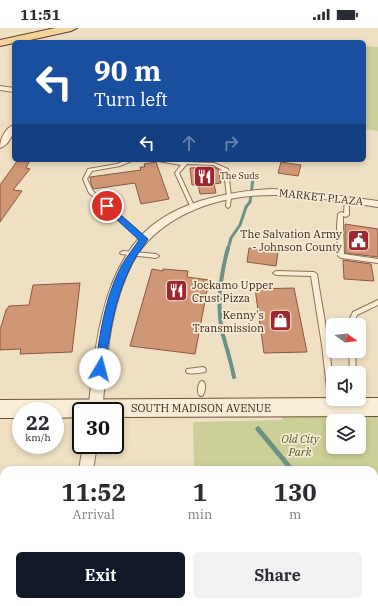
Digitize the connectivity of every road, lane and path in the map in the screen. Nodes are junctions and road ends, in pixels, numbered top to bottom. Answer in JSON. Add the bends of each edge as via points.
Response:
{"nodes":[{"id":1,"x":29,"y":28,"type":"edge"},
{"id":2,"x":71,"y":28,"type":"edge"},
{"id":3,"x":0,"y":34,"type":"edge"},
{"id":4,"x":18,"y":40,"type":"edge"},
{"id":5,"x":12,"y":41,"type":"edge"},
{"id":6,"x":0,"y":44,"type":"edge"},
{"id":7,"x":0,"y":88,"type":"edge"},
{"id":8,"x":12,"y":90,"type":"edge"},
{"id":9,"x":12,"y":130,"type":"edge"},
{"id":10,"x":0,"y":145,"type":"edge"},
{"id":11,"x":126,"y":162,"type":"edge"},
{"id":12,"x":172,"y":162,"type":"edge"},
{"id":13,"x":185,"y":164,"type":"junction"},
{"id":14,"x":347,"y":199,"type":"junction"},
{"id":15,"x":228,"y":202,"type":"junction"},
{"id":16,"x":378,"y":204,"type":"edge"},
{"id":17,"x":193,"y":208,"type":"junction"},
{"id":18,"x":144,"y":239,"type":"junction"},
{"id":19,"x":134,"y":255,"type":"junction"},
{"id":20,"x":156,"y":256,"type":"dead end"},
{"id":21,"x":378,"y":261,"type":"edge"},
{"id":22,"x":276,"y":273,"type":"dead end"},
{"id":23,"x":378,"y":302,"type":"edge"},
{"id":24,"x":353,"y":318,"type":"edge"},
{"id":25,"x":203,"y":370,"type":"dead end"},
{"id":26,"x":189,"y":371,"type":"dead end"},
{"id":27,"x":202,"y":384,"type":"dead end"},
{"id":28,"x":201,"y":393,"type":"dead end"},
{"id":29,"x":96,"y":402,"type":"edge"},
{"id":30,"x":366,"y":405,"type":"edge"},
{"id":31,"x":342,"y":406,"type":"edge"},
{"id":32,"x":378,"y":407,"type":"edge"},
{"id":33,"x":332,"y":408,"type":"junction"},
{"id":34,"x":0,"y":409,"type":"edge"},
{"id":35,"x":72,"y":410,"type":"edge"},
{"id":36,"x":124,"y":410,"type":"edge"},
{"id":37,"x":89,"y":454,"type":"edge"},
{"id":38,"x":87,"y":466,"type":"edge"}],
"edges":[{"from":1,"to":3,"type":"main road"},
{"from":2,"to":4,"type":"main road"},
{"from":5,"to":6,"type":"main road"},
{"from":7,"to":8,"type":"street"},
{"from":9,"to":10,"type":"street"},
{"from":11,"to":18,"type":"lane","via":[[90,170],[85,178],[91,192]]},
{"from":12,"to":13,"type":"lane"},
{"from":13,"to":15,"type":"lane","via":[[214,164],[226,170]]},
{"from":13,"to":17,"type":"lane","via":[[177,173]]},
{"from":14,"to":15,"type":"street","name":"MARKET PLAZA","via":[[271,192],[244,195]]},
{"from":14,"to":16,"type":"street","name":"MARKET PLAZA"},
{"from":14,"to":21,"type":"lane","via":[[346,215],[341,214],[341,256]]},
{"from":15,"to":17,"type":"street","name":"MARKET PLAZA","via":[[202,203]]},
{"from":17,"to":18,"type":"street","name":"MARKET PLAZA","via":[[169,220]]},
{"from":18,"to":19,"type":"street","name":"MARKET PLAZA"},
{"from":19,"to":20,"type":"lane"},
{"from":19,"to":29,"type":"street","name":"MARKET PLAZA","via":[[115,281],[100,361]]},
{"from":22,"to":33,"type":"lane","via":[[314,274]]},
{"from":23,"to":24,"type":"lane","via":[[355,314]]},
{"from":25,"to":26,"type":"lane"},
{"from":27,"to":28,"type":"lane"},
{"from":30,"to":32,"type":"main road","name":"SOUTH MADISON AVENUE"},
{"from":31,"to":33,"type":"main road","name":"SOUTH MADISON AVENUE"},
{"from":33,"to":36,"type":"main road","name":"SOUTH MADISON AVENUE"},
{"from":34,"to":35,"type":"main road","name":"SOUTH MADISON AVENUE"},
{"from":37,"to":38,"type":"street"}]}
